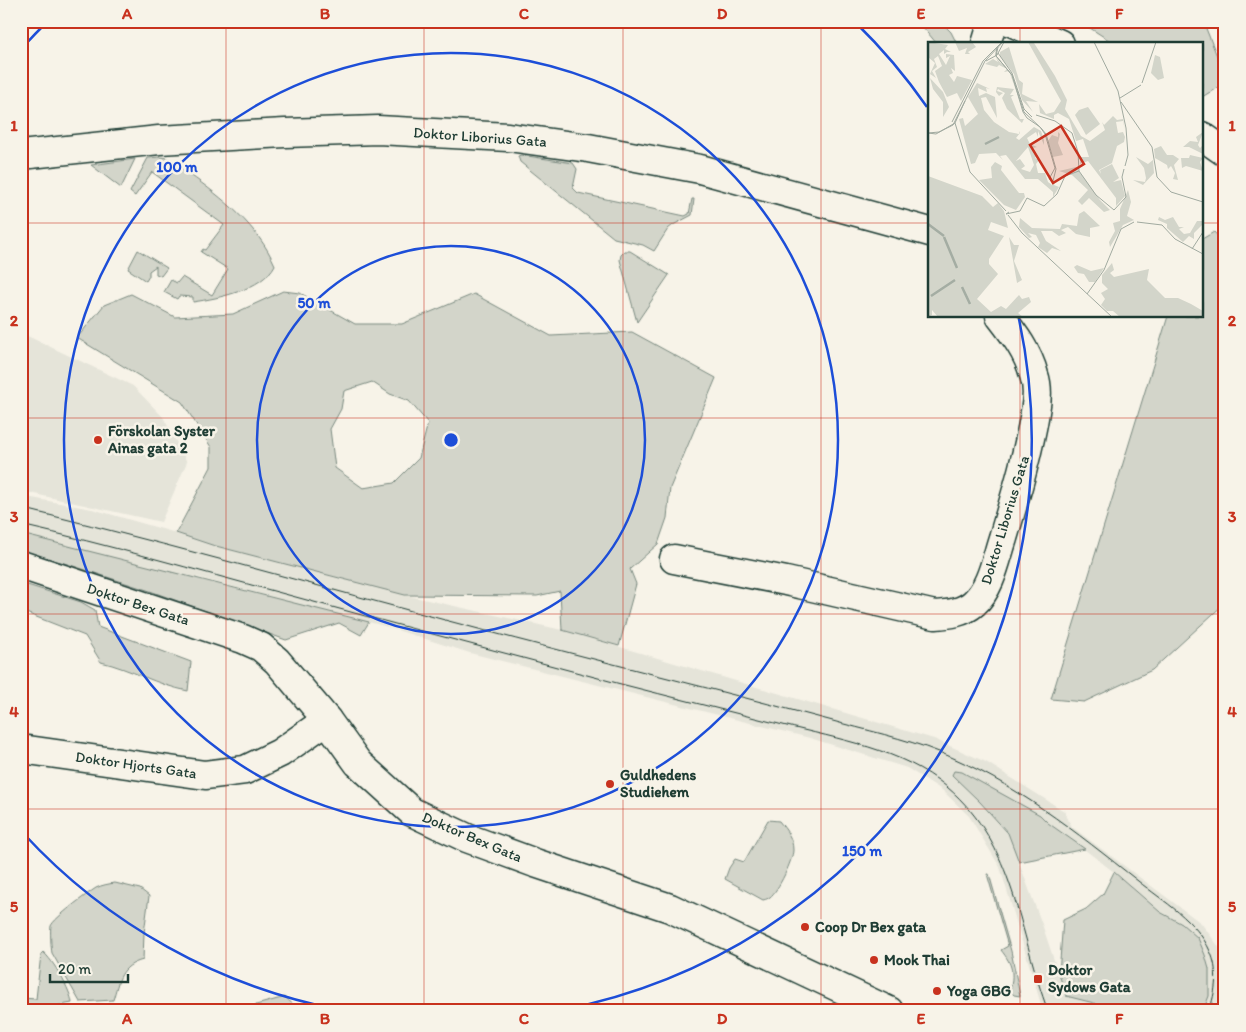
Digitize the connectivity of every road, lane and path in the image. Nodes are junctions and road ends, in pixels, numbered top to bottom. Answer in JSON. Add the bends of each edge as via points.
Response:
{"nodes":[{"id":1,"x":993,"y":21,"type":"edge"},
{"id":2,"x":1009,"y":21,"type":"edge"},
{"id":3,"x":987,"y":42,"type":"edge"},
{"id":4,"x":1056,"y":42,"type":"edge"},
{"id":5,"x":1204,"y":137,"type":"edge"},
{"id":6,"x":1225,"y":152,"type":"edge"},
{"id":7,"x":21,"y":155,"type":"edge"},
{"id":8,"x":928,"y":231,"type":"edge"},
{"id":9,"x":1002,"y":318,"type":"edge"},
{"id":10,"x":674,"y":559,"type":"dead end"},
{"id":11,"x":21,"y":565,"type":"edge"},
{"id":12,"x":327,"y":720,"type":"junction"},
{"id":13,"x":21,"y":749,"type":"edge"},
{"id":14,"x":889,"y":1011,"type":"edge"}],
"edges":[{"from":1,"to":3,"type":"street"},
{"from":2,"to":4,"type":"street"},
{"from":5,"to":6,"type":"street"},
{"from":7,"to":8,"type":"street","name":"Doktor Liborius Gata","via":[[159,140],[285,133],[378,130],[508,137],[700,169]]},
{"from":9,"to":10,"type":"street","name":"Doktor Liborius Gata","via":[[1019,340],[1034,374],[1036,411],[1021,477],[993,569],[975,603],[964,610],[935,615]]},
{"from":11,"to":12,"type":"street","name":"Doktor Bex Gata","via":[[261,647]]},
{"from":12,"to":13,"type":"street","name":"Doktor Hjorts Gata","via":[[280,753],[245,770],[205,775]]},
{"from":12,"to":14,"type":"street","name":"Doktor Bex Gata","via":[[358,762],[412,812],[510,854],[670,908]]}]}
